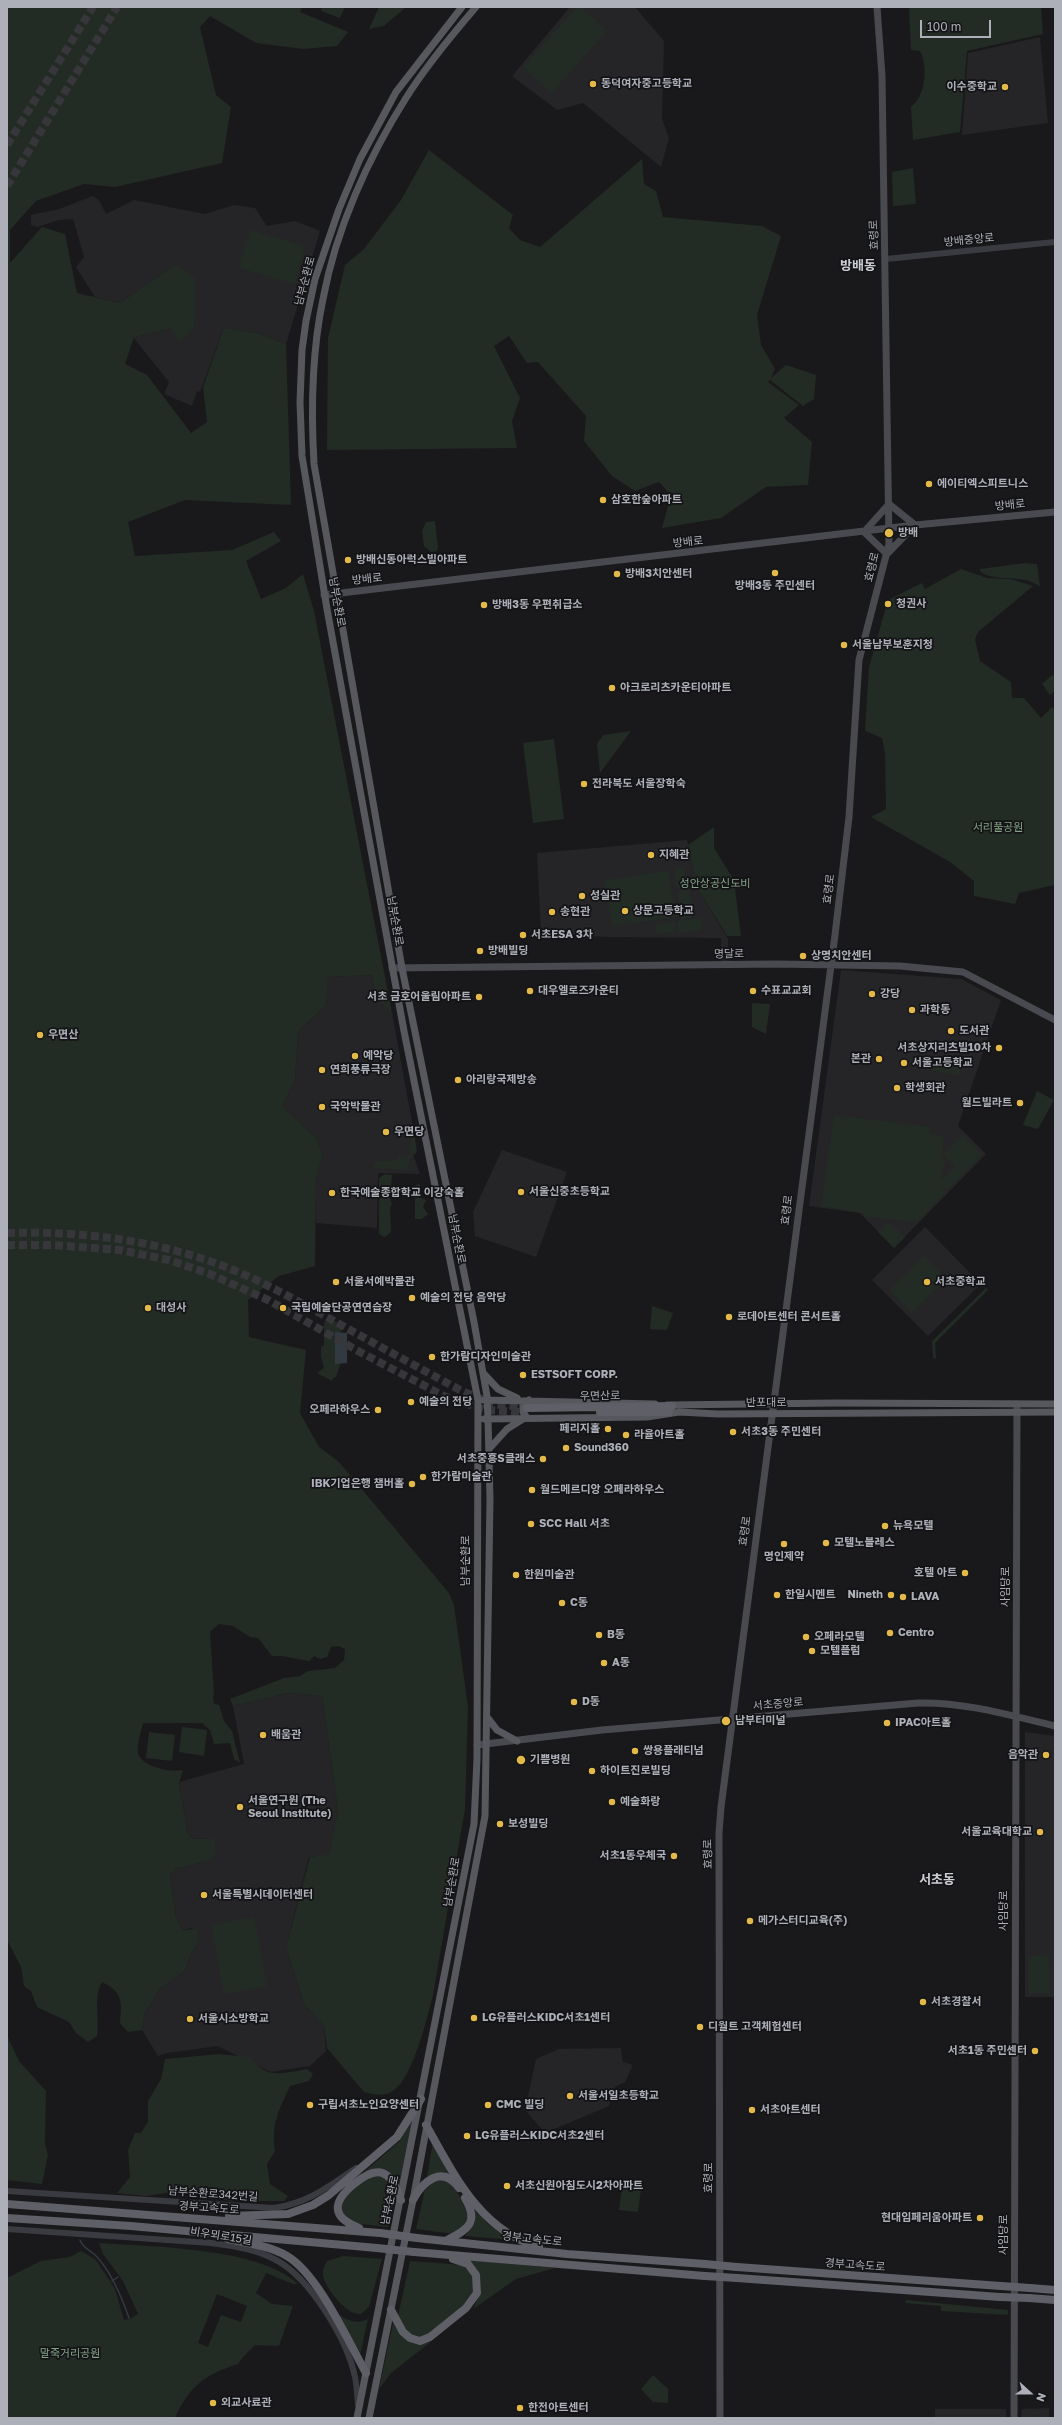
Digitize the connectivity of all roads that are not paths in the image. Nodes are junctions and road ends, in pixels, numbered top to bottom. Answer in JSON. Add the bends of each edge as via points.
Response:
{"nodes":[{"id":1,"x":462,"y":7,"type":"edge"},
{"id":2,"x":476,"y":7,"type":"edge"},
{"id":3,"x":877,"y":7,"type":"edge"},
{"id":4,"x":1055,"y":242,"type":"edge"},
{"id":5,"x":886,"y":259,"type":"junction"},
{"id":6,"x":889,"y":504,"type":"junction"},
{"id":7,"x":1055,"y":512,"type":"edge"},
{"id":8,"x":915,"y":525,"type":"junction"},
{"id":9,"x":890,"y":529,"type":"junction"},
{"id":10,"x":864,"y":532,"type":"junction"},
{"id":11,"x":887,"y":554,"type":"junction"},
{"id":12,"x":336,"y":593,"type":"junction"},
{"id":13,"x":324,"y":595,"type":"junction"},
{"id":14,"x":831,"y":964,"type":"junction"},
{"id":15,"x":392,"y":968,"type":"junction"},
{"id":16,"x":402,"y":968,"type":"junction"},
{"id":17,"x":1055,"y":1020,"type":"edge"},
{"id":18,"x":484,"y":1374,"type":"junction"},
{"id":19,"x":478,"y":1400,"type":"junction"},
{"id":20,"x":488,"y":1400,"type":"junction"},
{"id":21,"x":1017,"y":1404,"type":"junction"},
{"id":22,"x":1055,"y":1404,"type":"edge"},
{"id":23,"x":773,"y":1405,"type":"junction"},
{"id":24,"x":671,"y":1409,"type":"junction"},
{"id":25,"x":527,"y":1412,"type":"junction"},
{"id":26,"x":1055,"y":1412,"type":"edge"},
{"id":27,"x":1017,"y":1413,"type":"junction"},
{"id":28,"x":772,"y":1414,"type":"junction"},
{"id":29,"x":478,"y":1419,"type":"junction"},
{"id":30,"x":488,"y":1419,"type":"junction"},
{"id":31,"x":489,"y":1449,"type":"junction"},
{"id":32,"x":477,"y":1708,"type":"junction"},
{"id":33,"x":487,"y":1709,"type":"junction"},
{"id":34,"x":487,"y":1717,"type":"junction"},
{"id":35,"x":1016,"y":1717,"type":"junction"},
{"id":36,"x":733,"y":1720,"type":"junction"},
{"id":37,"x":1055,"y":1726,"type":"edge"},
{"id":38,"x":516,"y":1741,"type":"junction"},
{"id":39,"x":487,"y":1745,"type":"junction"},
{"id":40,"x":477,"y":1746,"type":"junction"},
{"id":41,"x":421,"y":2099,"type":"junction"},
{"id":42,"x":426,"y":2126,"type":"junction"},
{"id":43,"x":397,"y":2137,"type":"junction"},
{"id":44,"x":7,"y":2190,"type":"edge"},
{"id":45,"x":401,"y":2200,"type":"junction"},
{"id":46,"x":413,"y":2200,"type":"junction"},
{"id":47,"x":7,"y":2204,"type":"edge"},
{"id":48,"x":7,"y":2218,"type":"edge"},
{"id":49,"x":186,"y":2218,"type":"junction"},
{"id":50,"x":7,"y":2230,"type":"edge"},
{"id":51,"x":184,"y":2231,"type":"junction"},
{"id":52,"x":369,"y":2232,"type":"junction"},
{"id":53,"x":446,"y":2240,"type":"junction"},
{"id":54,"x":425,"y":2253,"type":"junction"},
{"id":55,"x":566,"y":2254,"type":"junction"},
{"id":56,"x":1055,"y":2290,"type":"edge"},
{"id":57,"x":1055,"y":2300,"type":"edge"},
{"id":58,"x":391,"y":2310,"type":"junction"},
{"id":59,"x":366,"y":2373,"type":"junction"},
{"id":60,"x":359,"y":2410,"type":"junction"},
{"id":61,"x":357,"y":2418,"type":"edge"},
{"id":62,"x":369,"y":2418,"type":"edge"},
{"id":63,"x":720,"y":2418,"type":"edge"},
{"id":64,"x":1014,"y":2418,"type":"edge"}],
"edges":[{"from":1,"to":13,"type":"main road","name":"남부순환로","via":[[401,85],[376,128],[339,209],[311,294],[302,350],[301,429],[307,491]]},
{"from":2,"to":12,"type":"main road","name":"남부순환로","via":[[422,76],[393,120],[368,168],[347,218],[323,298],[312,427],[314,464]]},
{"from":3,"to":5,"type":"main road","name":"효령로","via":[[882,76]]},
{"from":4,"to":5,"type":"street","name":"방배중앙로"},
{"from":5,"to":6,"type":"main road","name":"효령로"},
{"from":6,"to":8,"type":"main road"},
{"from":6,"to":9,"type":"main road","name":"효령로"},
{"from":6,"to":10,"type":"main road"},
{"from":7,"to":8,"type":"main road","name":"방배로"},
{"from":8,"to":9,"type":"main road","name":"방배로"},
{"from":8,"to":11,"type":"main road"},
{"from":9,"to":10,"type":"main road","name":"방배로"},
{"from":9,"to":11,"type":"main road","name":"효령로"},
{"from":10,"to":11,"type":"main road"},
{"from":10,"to":12,"type":"main road","name":"방배로"},
{"from":11,"to":14,"type":"main road","name":"효령로","via":[[859,660],[849,817]]},
{"from":12,"to":13,"type":"main road","name":"방배로"},
{"from":12,"to":16,"type":"main road","name":"남부순환로"},
{"from":13,"to":15,"type":"main road","name":"남부순환로"},
{"from":14,"to":16,"type":"main road","name":"명달로"},
{"from":14,"to":17,"type":"main road","name":"명달로","via":[[900,966],[964,972]]},
{"from":14,"to":23,"type":"main road","name":"효령로"},
{"from":15,"to":16,"type":"main road","name":"명달로"},
{"from":15,"to":19,"type":"main road","name":"남부순환로"},
{"from":16,"to":18,"type":"main road","name":"남부순환로"},
{"from":18,"to":20,"type":"main road","name":"남부순환로"},
{"from":18,"to":25,"type":"main road"},
{"from":19,"to":20,"type":"main road"},
{"from":19,"to":29,"type":"main road","name":"남부순환로"},
{"from":20,"to":25,"type":"main road"},
{"from":20,"to":30,"type":"main road","name":"남부순환로"},
{"from":21,"to":22,"type":"main road","name":"반포대로"},
{"from":21,"to":23,"type":"main road","name":"반포대로"},
{"from":21,"to":27,"type":"main road","name":"사임당로"},
{"from":23,"to":24,"type":"main road","name":"반포대로"},
{"from":23,"to":28,"type":"main road","name":"효령로"},
{"from":24,"to":25,"type":"highway","name":"우면산로"},
{"from":24,"to":28,"type":"main road","name":"반포대로"},
{"from":25,"to":30,"type":"main road"},
{"from":25,"to":31,"type":"main road"},
{"from":26,"to":27,"type":"main road","name":"반포대로"},
{"from":27,"to":28,"type":"main road","name":"반포대로"},
{"from":27,"to":35,"type":"main road","name":"사임당로"},
{"from":28,"to":36,"type":"main road","name":"효령로"},
{"from":29,"to":30,"type":"main road"},
{"from":29,"to":32,"type":"main road","name":"남부순환로"},
{"from":30,"to":31,"type":"main road","name":"남부순환로"},
{"from":31,"to":33,"type":"main road","name":"남부순환로"},
{"from":32,"to":33,"type":"main road"},
{"from":32,"to":40,"type":"main road","name":"남부순환로"},
{"from":33,"to":34,"type":"main road","name":"남부순환로"},
{"from":34,"to":38,"type":"main road","via":[[498,1730]]},
{"from":34,"to":39,"type":"main road","name":"남부순환로"},
{"from":35,"to":36,"type":"main road","name":"서초중앙로","via":[[977,1707],[930,1703]]},
{"from":35,"to":37,"type":"main road","name":"서초중앙로"},
{"from":35,"to":64,"type":"main road","name":"사임당로"},
{"from":36,"to":38,"type":"main road","name":"서초중앙로","via":[[602,1730]]},
{"from":36,"to":63,"type":"main road","name":"효령로","via":[[719,1833]]},
{"from":38,"to":39,"type":"main road","name":"서초중앙로"},
{"from":39,"to":40,"type":"main road","name":"서초중앙로"},
{"from":39,"to":42,"type":"main road","name":"남부순환로","via":[[483,1825]]},
{"from":40,"to":41,"type":"main road","name":"남부순환로","via":[[474,1824]]},
{"from":41,"to":43,"type":"highway"},
{"from":41,"to":45,"type":"main road","name":"남부순환로"},
{"from":42,"to":46,"type":"main road","name":"남부순환로"},
{"from":42,"to":55,"type":"highway","via":[[477,2207],[497,2228],[517,2240]]},
{"from":43,"to":44,"type":"street","name":"남부순환로342번길","via":[[313,2197],[285,2206],[247,2207]]},
{"from":43,"to":49,"type":"highway","via":[[329,2195],[306,2209],[280,2215]]},
{"from":45,"to":52,"type":"highway","via":[[393,2181],[378,2172],[368,2173],[344,2192],[338,2204],[340,2216],[348,2224]]},
{"from":45,"to":59,"type":"main road","name":"남부순환로"},
{"from":46,"to":53,"type":"highway","via":[[421,2186],[432,2178],[447,2178],[458,2186],[471,2208],[471,2220],[463,2231]]},
{"from":46,"to":58,"type":"main road","name":"남부순환로"},
{"from":47,"to":49,"type":"highway","name":"경부고속도로"},
{"from":48,"to":51,"type":"highway","name":"경부고속도로"},
{"from":49,"to":52,"type":"highway","name":"경부고속도로"},
{"from":50,"to":60,"type":"street","name":"비우뫼로15길","via":[[211,2243],[244,2247],[278,2260],[311,2290],[332,2322],[355,2377]]},
{"from":51,"to":54,"type":"highway","name":"경부고속도로","bridge":true},
{"from":51,"to":59,"type":"highway","via":[[266,2247],[284,2254],[297,2263],[318,2290]]},
{"from":52,"to":53,"type":"highway","name":"경부고속도로","bridge":true},
{"from":53,"to":55,"type":"highway","name":"경부고속도로"},
{"from":54,"to":57,"type":"highway","name":"경부고속도로","bridge":true,"via":[[705,2276]]},
{"from":54,"to":58,"type":"highway","via":[[461,2261],[470,2266],[476,2275],[478,2286],[474,2300],[430,2338],[424,2340],[413,2339],[405,2334]]},
{"from":55,"to":56,"type":"highway","name":"경부고속도로","bridge":true},
{"from":58,"to":62,"type":"main road","name":"남부순환로"},
{"from":59,"to":60,"type":"main road","name":"남부순환로"},
{"from":60,"to":61,"type":"main road","name":"남부순환로"}]}
